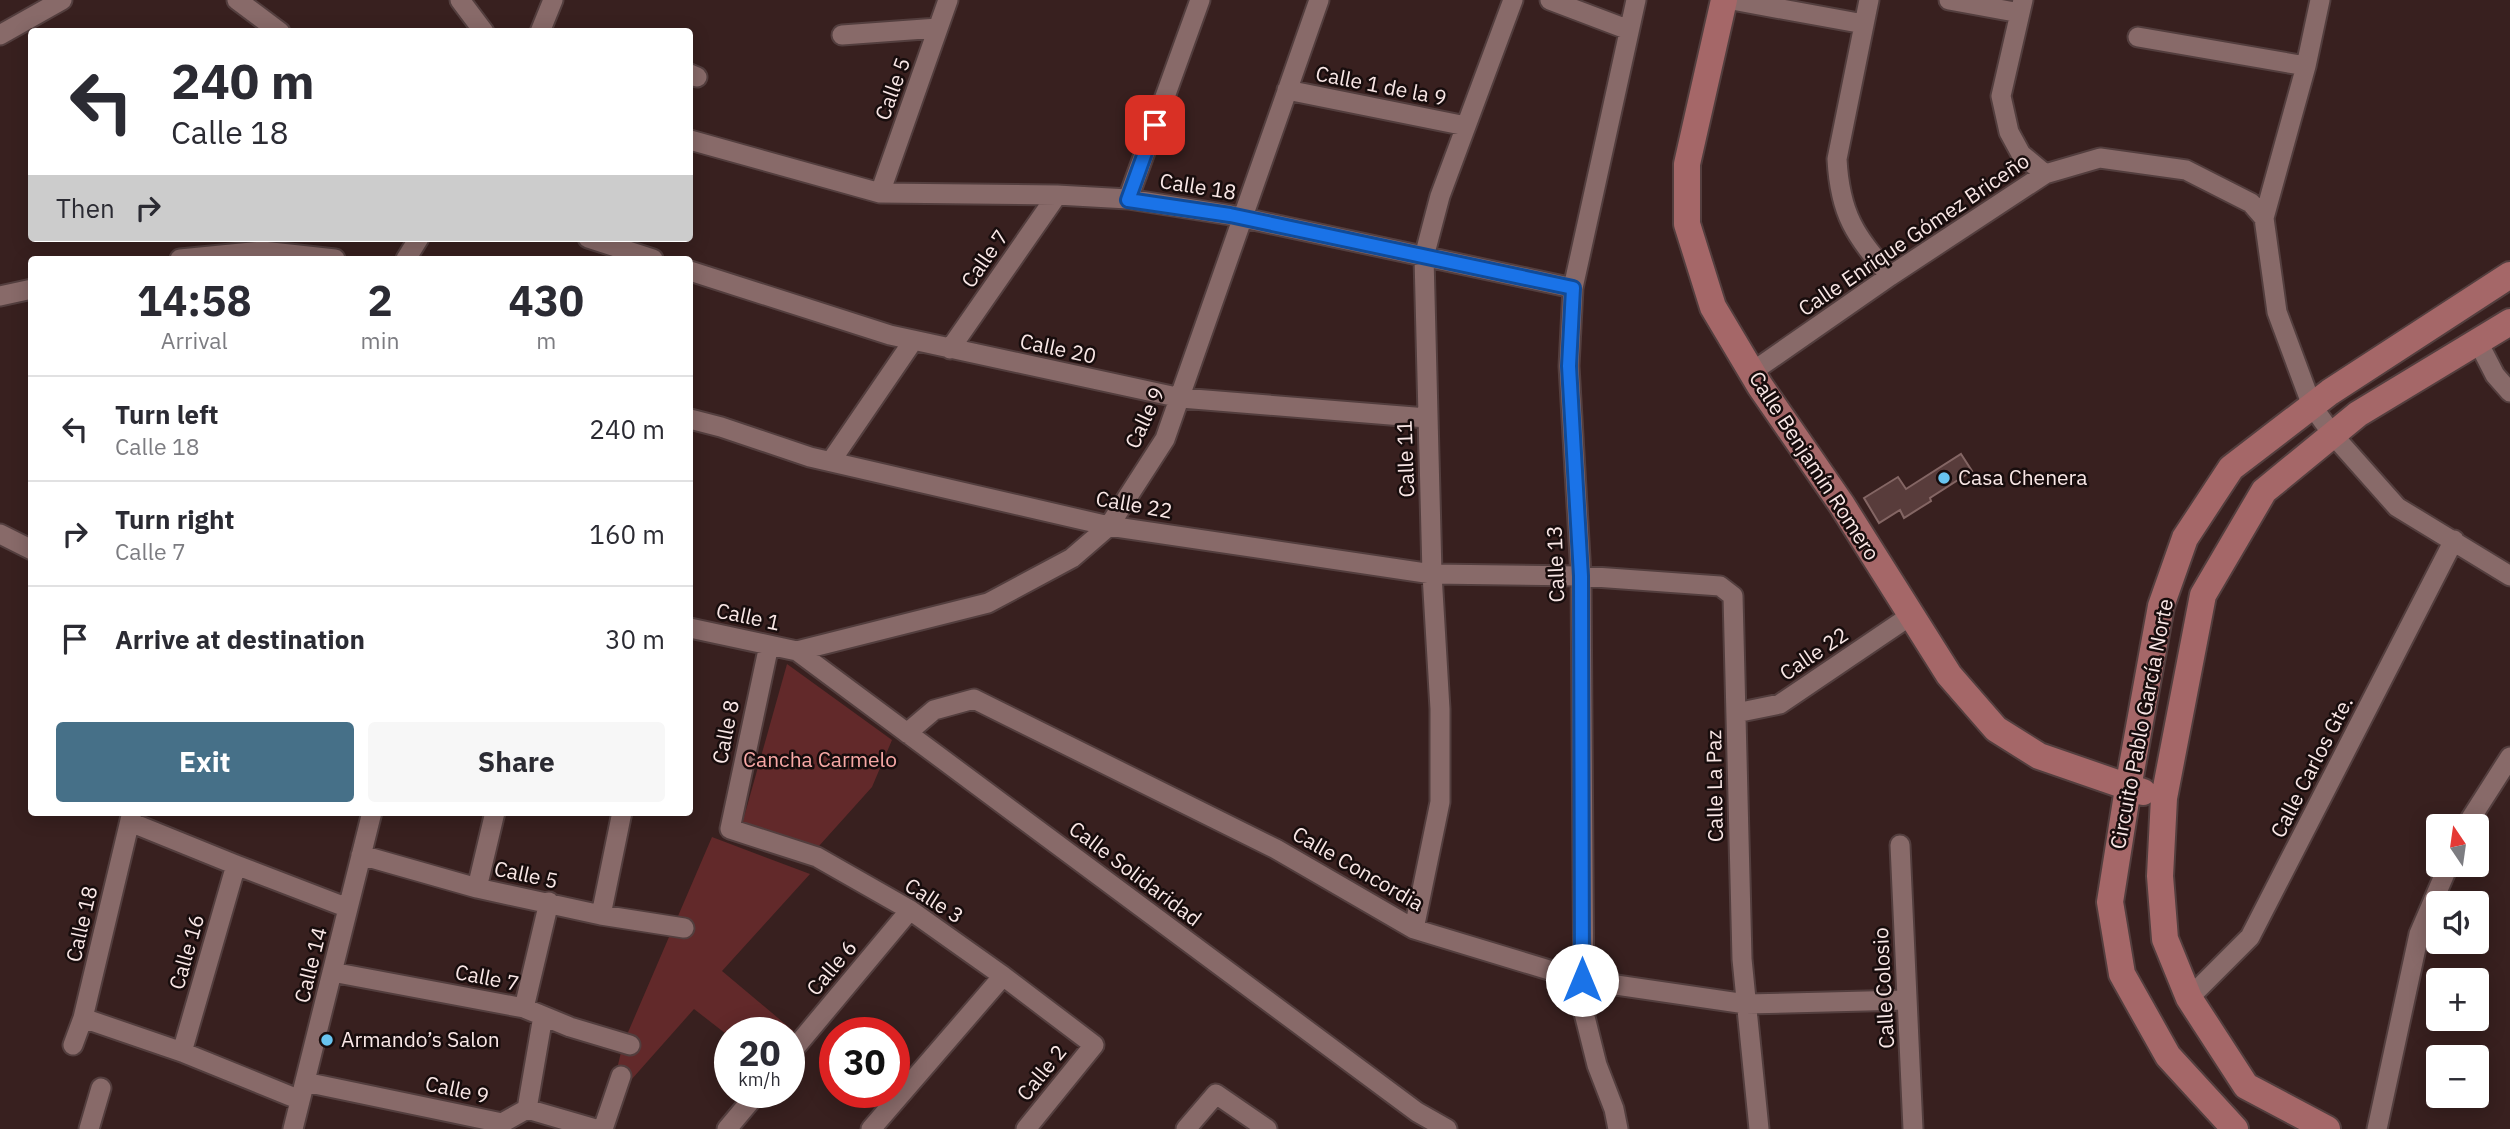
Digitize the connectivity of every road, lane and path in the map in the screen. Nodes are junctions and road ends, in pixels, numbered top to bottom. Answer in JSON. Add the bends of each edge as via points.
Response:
{"nodes":[{"id":1,"x":62,"y":0,"type":"edge"},
{"id":2,"x":237,"y":0,"type":"edge"},
{"id":3,"x":460,"y":0,"type":"edge"},
{"id":4,"x":554,"y":0,"type":"edge"},
{"id":5,"x":948,"y":0,"type":"edge"},
{"id":6,"x":1200,"y":0,"type":"edge"},
{"id":7,"x":1319,"y":0,"type":"edge"},
{"id":8,"x":1513,"y":0,"type":"edge"},
{"id":9,"x":1550,"y":0,"type":"edge"},
{"id":10,"x":1636,"y":0,"type":"edge"},
{"id":11,"x":1724,"y":0,"type":"edge"},
{"id":12,"x":1732,"y":0,"type":"edge"},
{"id":13,"x":1869,"y":0,"type":"edge"},
{"id":14,"x":1949,"y":0,"type":"edge"},
{"id":15,"x":2320,"y":0,"type":"edge"},
{"id":16,"x":2021,"y":7,"type":"edge"},
{"id":17,"x":1864,"y":24,"type":"junction"},
{"id":18,"x":275,"y":28,"type":"edge"},
{"id":19,"x":481,"y":28,"type":"edge"},
{"id":20,"x":542,"y":28,"type":"edge"},
{"id":21,"x":938,"y":28,"type":"junction"},
{"id":22,"x":1629,"y":30,"type":"junction"},
{"id":23,"x":0,"y":35,"type":"edge"},
{"id":24,"x":842,"y":35,"type":"dead end"},
{"id":25,"x":2138,"y":37,"type":"dead end"},
{"id":26,"x":2306,"y":66,"type":"junction"},
{"id":27,"x":1287,"y":90,"type":"junction"},
{"id":28,"x":1466,"y":126,"type":"junction"},
{"id":29,"x":693,"y":141,"type":"edge"},
{"id":30,"x":2045,"y":174,"type":"junction"},
{"id":31,"x":880,"y":193,"type":"junction"},
{"id":32,"x":1056,"y":195,"type":"junction"},
{"id":33,"x":1128,"y":200,"type":"junction"},
{"id":34,"x":1242,"y":217,"type":"junction"},
{"id":35,"x":2264,"y":218,"type":"junction"},
{"id":36,"x":600,"y":242,"type":"edge"},
{"id":37,"x":211,"y":256,"type":"edge"},
{"id":38,"x":308,"y":256,"type":"edge"},
{"id":39,"x":644,"y":256,"type":"edge"},
{"id":40,"x":1424,"y":257,"type":"junction"},
{"id":41,"x":693,"y":272,"type":"edge"},
{"id":42,"x":2510,"y":275,"type":"edge"},
{"id":43,"x":1890,"y":276,"type":"junction"},
{"id":44,"x":1573,"y":288,"type":"junction"},
{"id":45,"x":28,"y":290,"type":"edge"},
{"id":46,"x":0,"y":296,"type":"edge"},
{"id":47,"x":2510,"y":322,"type":"edge"},
{"id":48,"x":914,"y":341,"type":"junction"},
{"id":49,"x":2478,"y":342,"type":"junction"},
{"id":50,"x":950,"y":349,"type":"junction"},
{"id":51,"x":1752,"y":372,"type":"junction"},
{"id":52,"x":2510,"y":392,"type":"edge"},
{"id":53,"x":1181,"y":398,"type":"junction"},
{"id":54,"x":2312,"y":406,"type":"junction"},
{"id":55,"x":1427,"y":418,"type":"junction"},
{"id":56,"x":693,"y":420,"type":"edge"},
{"id":57,"x":2333,"y":435,"type":"junction"},
{"id":58,"x":831,"y":461,"type":"junction"},
{"id":59,"x":1109,"y":526,"type":"junction"},
{"id":60,"x":0,"y":534,"type":"edge"},
{"id":61,"x":2454,"y":540,"type":"junction"},
{"id":62,"x":28,"y":548,"type":"edge"},
{"id":63,"x":1432,"y":574,"type":"junction"},
{"id":64,"x":1581,"y":576,"type":"junction"},
{"id":65,"x":2510,"y":576,"type":"edge"},
{"id":66,"x":1910,"y":616,"type":"junction"},
{"id":67,"x":693,"y":629,"type":"edge"},
{"id":68,"x":769,"y":645,"type":"junction"},
{"id":69,"x":797,"y":651,"type":"junction"},
{"id":70,"x":1736,"y":713,"type":"junction"},
{"id":71,"x":907,"y":733,"type":"junction"},
{"id":72,"x":2510,"y":757,"type":"edge"},
{"id":73,"x":2128,"y":788,"type":"junction"},
{"id":74,"x":2164,"y":798,"type":"junction"},
{"id":75,"x":2474,"y":814,"type":"edge"},
{"id":76,"x":371,"y":816,"type":"edge"},
{"id":77,"x":494,"y":816,"type":"edge"},
{"id":78,"x":621,"y":816,"type":"edge"},
{"id":79,"x":131,"y":817,"type":"edge"},
{"id":80,"x":730,"y":829,"type":"joint"},
{"id":81,"x":1900,"y":845,"type":"dead end"},
{"id":82,"x":362,"y":855,"type":"junction"},
{"id":83,"x":236,"y":865,"type":"junction"},
{"id":84,"x":2443,"y":877,"type":"edge"},
{"id":85,"x":477,"y":888,"type":"junction"},
{"id":86,"x":549,"y":902,"type":"junction"},
{"id":87,"x":348,"y":908,"type":"junction"},
{"id":88,"x":910,"y":910,"type":"junction"},
{"id":89,"x":601,"y":915,"type":"junction"},
{"id":90,"x":684,"y":928,"type":"dead end"},
{"id":91,"x":1415,"y":929,"type":"junction"},
{"id":92,"x":332,"y":972,"type":"junction"},
{"id":93,"x":1003,"y":976,"type":"junction"},
{"id":94,"x":1582,"y":980,"type":"junction"},
{"id":95,"x":2189,"y":998,"type":"junction"},
{"id":96,"x":1906,"y":1000,"type":"junction"},
{"id":97,"x":1746,"y":1004,"type":"junction"},
{"id":98,"x":524,"y":1008,"type":"junction"},
{"id":99,"x":543,"y":1016,"type":"junction"},
{"id":100,"x":83,"y":1017,"type":"junction"},
{"id":101,"x":805,"y":1036,"type":"edge"},
{"id":102,"x":74,"y":1045,"type":"dead end"},
{"id":103,"x":629,"y":1045,"type":"dead end"},
{"id":104,"x":1094,"y":1045,"type":"joint"},
{"id":105,"x":182,"y":1052,"type":"junction"},
{"id":106,"x":621,"y":1076,"type":"dead end"},
{"id":107,"x":101,"y":1088,"type":"dead end"},
{"id":108,"x":302,"y":1091,"type":"junction"},
{"id":109,"x":745,"y":1108,"type":"edge"},
{"id":110,"x":527,"y":1110,"type":"junction"},
{"id":111,"x":501,"y":1126,"type":"edge"},
{"id":112,"x":89,"y":1129,"type":"edge"},
{"id":113,"x":293,"y":1129,"type":"edge"},
{"id":114,"x":596,"y":1129,"type":"edge"},
{"id":115,"x":603,"y":1129,"type":"edge"},
{"id":116,"x":727,"y":1129,"type":"edge"},
{"id":117,"x":872,"y":1129,"type":"edge"},
{"id":118,"x":1026,"y":1129,"type":"edge"},
{"id":119,"x":1186,"y":1129,"type":"edge"},
{"id":120,"x":1267,"y":1129,"type":"edge"},
{"id":121,"x":1447,"y":1129,"type":"edge"},
{"id":122,"x":1618,"y":1129,"type":"edge"},
{"id":123,"x":1759,"y":1129,"type":"edge"},
{"id":124,"x":1913,"y":1129,"type":"edge"},
{"id":125,"x":2235,"y":1129,"type":"edge"},
{"id":126,"x":2327,"y":1129,"type":"edge"},
{"id":127,"x":2377,"y":1129,"type":"edge"}],
"edges":[{"from":1,"to":23,"type":"street"},
{"from":2,"to":18,"type":"street"},
{"from":3,"to":19,"type":"street"},
{"from":4,"to":20,"type":"street"},
{"from":5,"to":21,"type":"street","name":"Calle 5"},
{"from":6,"to":33,"type":"street"},
{"from":7,"to":27,"type":"street","name":"Calle 9"},
{"from":8,"to":28,"type":"street","name":"Calle 11"},
{"from":9,"to":22,"type":"street"},
{"from":10,"to":22,"type":"street","name":"Calle 13"},
{"from":11,"to":51,"type":"street","name":"Calle Benjamín Romero","via":[[1687,164],[1687,224],[1713,307]]},
{"from":12,"to":17,"type":"street"},
{"from":13,"to":17,"type":"street"},
{"from":14,"to":16,"type":"street"},
{"from":15,"to":26,"type":"street"},
{"from":16,"to":30,"type":"street","via":[[2001,96],[2008,132],[2021,153]]},
{"from":17,"to":43,"type":"street","via":[[1837,159],[1838,184],[1858,237]]},
{"from":21,"to":24,"type":"street"},
{"from":21,"to":31,"type":"street","name":"Calle 5"},
{"from":22,"to":44,"type":"street","name":"Calle 13"},
{"from":25,"to":26,"type":"street"},
{"from":26,"to":35,"type":"street"},
{"from":27,"to":28,"type":"street","name":"Calle 1 de la 9"},
{"from":27,"to":34,"type":"street","name":"Calle 9"},
{"from":28,"to":40,"type":"street","name":"Calle 11"},
{"from":29,"to":31,"type":"street","name":"Calle 18"},
{"from":30,"to":35,"type":"street","name":"Calle Enrique Gómez Briceño","via":[[2100,158],[2186,170],[2251,203]]},
{"from":30,"to":43,"type":"street","name":"Calle Enrique Gómez Briceño"},
{"from":31,"to":32,"type":"street","name":"Calle 18"},
{"from":32,"to":33,"type":"street","name":"Calle 18"},
{"from":32,"to":50,"type":"street","name":"Calle 7"},
{"from":33,"to":34,"type":"street","name":"Calle 18"},
{"from":34,"to":40,"type":"street","name":"Calle 18"},
{"from":34,"to":53,"type":"street","name":"Calle 9"},
{"from":35,"to":54,"type":"street","via":[[2277,312]]},
{"from":36,"to":39,"type":"street"},
{"from":37,"to":38,"type":"street","via":[[262,251]]},
{"from":40,"to":44,"type":"street","name":"Calle 18"},
{"from":40,"to":55,"type":"street","name":"Calle 11"},
{"from":41,"to":48,"type":"street","name":"Calle 20"},
{"from":42,"to":54,"type":"street","name":"Circuito Pablo García Norte"},
{"from":43,"to":51,"type":"street","name":"Calle Enrique Gómez Briceño"},
{"from":44,"to":64,"type":"street","name":"Calle 13","via":[[1569,366]]},
{"from":45,"to":46,"type":"street"},
{"from":47,"to":49,"type":"street","name":"Circuito Pablo García Norte"},
{"from":48,"to":50,"type":"street","name":"Calle 20"},
{"from":48,"to":58,"type":"street"},
{"from":49,"to":52,"type":"street"},
{"from":49,"to":57,"type":"street","name":"Circuito Pablo García Norte","via":[[2358,414]]},
{"from":50,"to":53,"type":"street","name":"Calle 20"},
{"from":51,"to":66,"type":"street","name":"Calle Benjamín Romero"},
{"from":53,"to":55,"type":"street","name":"Calle 20"},
{"from":53,"to":59,"type":"street","name":"Calle 9","via":[[1165,439]]},
{"from":54,"to":57,"type":"street"},
{"from":54,"to":73,"type":"street","name":"Circuito Pablo García Norte","via":[[2231,468],[2185,538],[2161,606]]},
{"from":55,"to":63,"type":"street","name":"Calle 11"},
{"from":56,"to":58,"type":"street","name":"Calle 22"},
{"from":57,"to":61,"type":"street","via":[[2397,507]]},
{"from":57,"to":74,"type":"street","name":"Circuito Pablo García Norte","via":[[2264,491],[2203,595]]},
{"from":58,"to":59,"type":"street","name":"Calle 22"},
{"from":59,"to":63,"type":"street","name":"Calle 22"},
{"from":59,"to":69,"type":"street","name":"Calle 9","via":[[1072,558],[988,603]]},
{"from":60,"to":62,"type":"street"},
{"from":61,"to":65,"type":"street"},
{"from":61,"to":95,"type":"street","name":"Calle Carlos Gte.","via":[[2250,937]]},
{"from":63,"to":64,"type":"street","name":"Calle 22"},
{"from":63,"to":91,"type":"street","name":"Calle 11","via":[[1440,802]]},
{"from":64,"to":70,"type":"street","name":"Calle La Paz","via":[[1720,586],[1733,596]]},
{"from":64,"to":94,"type":"street","name":"Calle 13"},
{"from":66,"to":70,"type":"street","name":"Calle 22","via":[[1780,704]]},
{"from":66,"to":73,"type":"street","name":"Calle Benjamín Romero","via":[[1949,675],[1996,729],[2039,756]]},
{"from":67,"to":68,"type":"street","name":"Calle 1"},
{"from":68,"to":69,"type":"street","name":"Calle 1"},
{"from":68,"to":80,"type":"street","name":"Calle 8"},
{"from":69,"to":71,"type":"street","name":"Calle Solidaridad"},
{"from":70,"to":97,"type":"street","name":"Calle La Paz"},
{"from":71,"to":91,"type":"street","name":"Calle Concordia","via":[[934,710],[974,699],[1276,849]]},
{"from":71,"to":121,"type":"street","name":"Calle Solidaridad","via":[[1417,1112]]},
{"from":72,"to":75,"type":"street"},
{"from":73,"to":74,"type":"street","name":"Calle Benjamín Romero"},
{"from":73,"to":125,"type":"street","name":"Circuito Pablo García Norte","via":[[2110,902],[2122,974],[2168,1056]]},
{"from":74,"to":95,"type":"street","name":"Circuito Pablo García Norte","via":[[2160,876],[2165,939]]},
{"from":76,"to":82,"type":"street","name":"Calle 14"},
{"from":77,"to":85,"type":"street"},
{"from":78,"to":89,"type":"street"},
{"from":79,"to":83,"type":"street"},
{"from":79,"to":100,"type":"street","name":"Calle 18"},
{"from":80,"to":88,"type":"street","name":"Calle 3","via":[[817,857]]},
{"from":81,"to":96,"type":"street","name":"Calle Colosio"},
{"from":82,"to":85,"type":"street","name":"Calle 5"},
{"from":82,"to":87,"type":"street","name":"Calle 14"},
{"from":83,"to":87,"type":"street"},
{"from":83,"to":105,"type":"street","name":"Calle 16"},
{"from":84,"to":127,"type":"street","via":[[2419,933]]},
{"from":85,"to":86,"type":"street","name":"Calle 5"},
{"from":86,"to":89,"type":"street","name":"Calle 5"},
{"from":86,"to":98,"type":"street"},
{"from":87,"to":92,"type":"street","name":"Calle 14"},
{"from":88,"to":93,"type":"street","name":"Calle 3"},
{"from":88,"to":101,"type":"street","name":"Calle 6"},
{"from":89,"to":90,"type":"street","name":"Calle 5"},
{"from":91,"to":94,"type":"street","name":"Calle Concordia"},
{"from":92,"to":98,"type":"street","name":"Calle 7"},
{"from":92,"to":108,"type":"street","name":"Calle 14"},
{"from":93,"to":104,"type":"street","name":"Calle 3"},
{"from":93,"to":117,"type":"street"},
{"from":94,"to":97,"type":"street","name":"Calle Concordia"},
{"from":94,"to":122,"type":"street","name":"Calle 13","via":[[1584,1013]]},
{"from":95,"to":126,"type":"street","name":"Circuito Pablo García Norte","via":[[2246,1086]]},
{"from":96,"to":97,"type":"street","name":"Calle Concordia"},
{"from":96,"to":124,"type":"street","name":"Calle Colosio"},
{"from":97,"to":123,"type":"street","name":"Calle La Paz"},
{"from":98,"to":99,"type":"street","name":"Calle 7"},
{"from":99,"to":103,"type":"street","name":"Calle 7"},
{"from":99,"to":110,"type":"street"},
{"from":100,"to":102,"type":"street","name":"Calle 18"},
{"from":100,"to":105,"type":"street","name":"Calle 9"},
{"from":104,"to":118,"type":"street","name":"Calle 2"},
{"from":105,"to":108,"type":"street","name":"Calle 9"},
{"from":106,"to":115,"type":"street"},
{"from":107,"to":112,"type":"street"},
{"from":108,"to":111,"type":"street","name":"Calle 9"},
{"from":108,"to":113,"type":"street","name":"Calle 14"},
{"from":109,"to":116,"type":"street"},
{"from":110,"to":111,"type":"street","name":"Calle 9"},
{"from":110,"to":114,"type":"street"},
{"from":119,"to":120,"type":"street","via":[[1216,1094]]}]}
